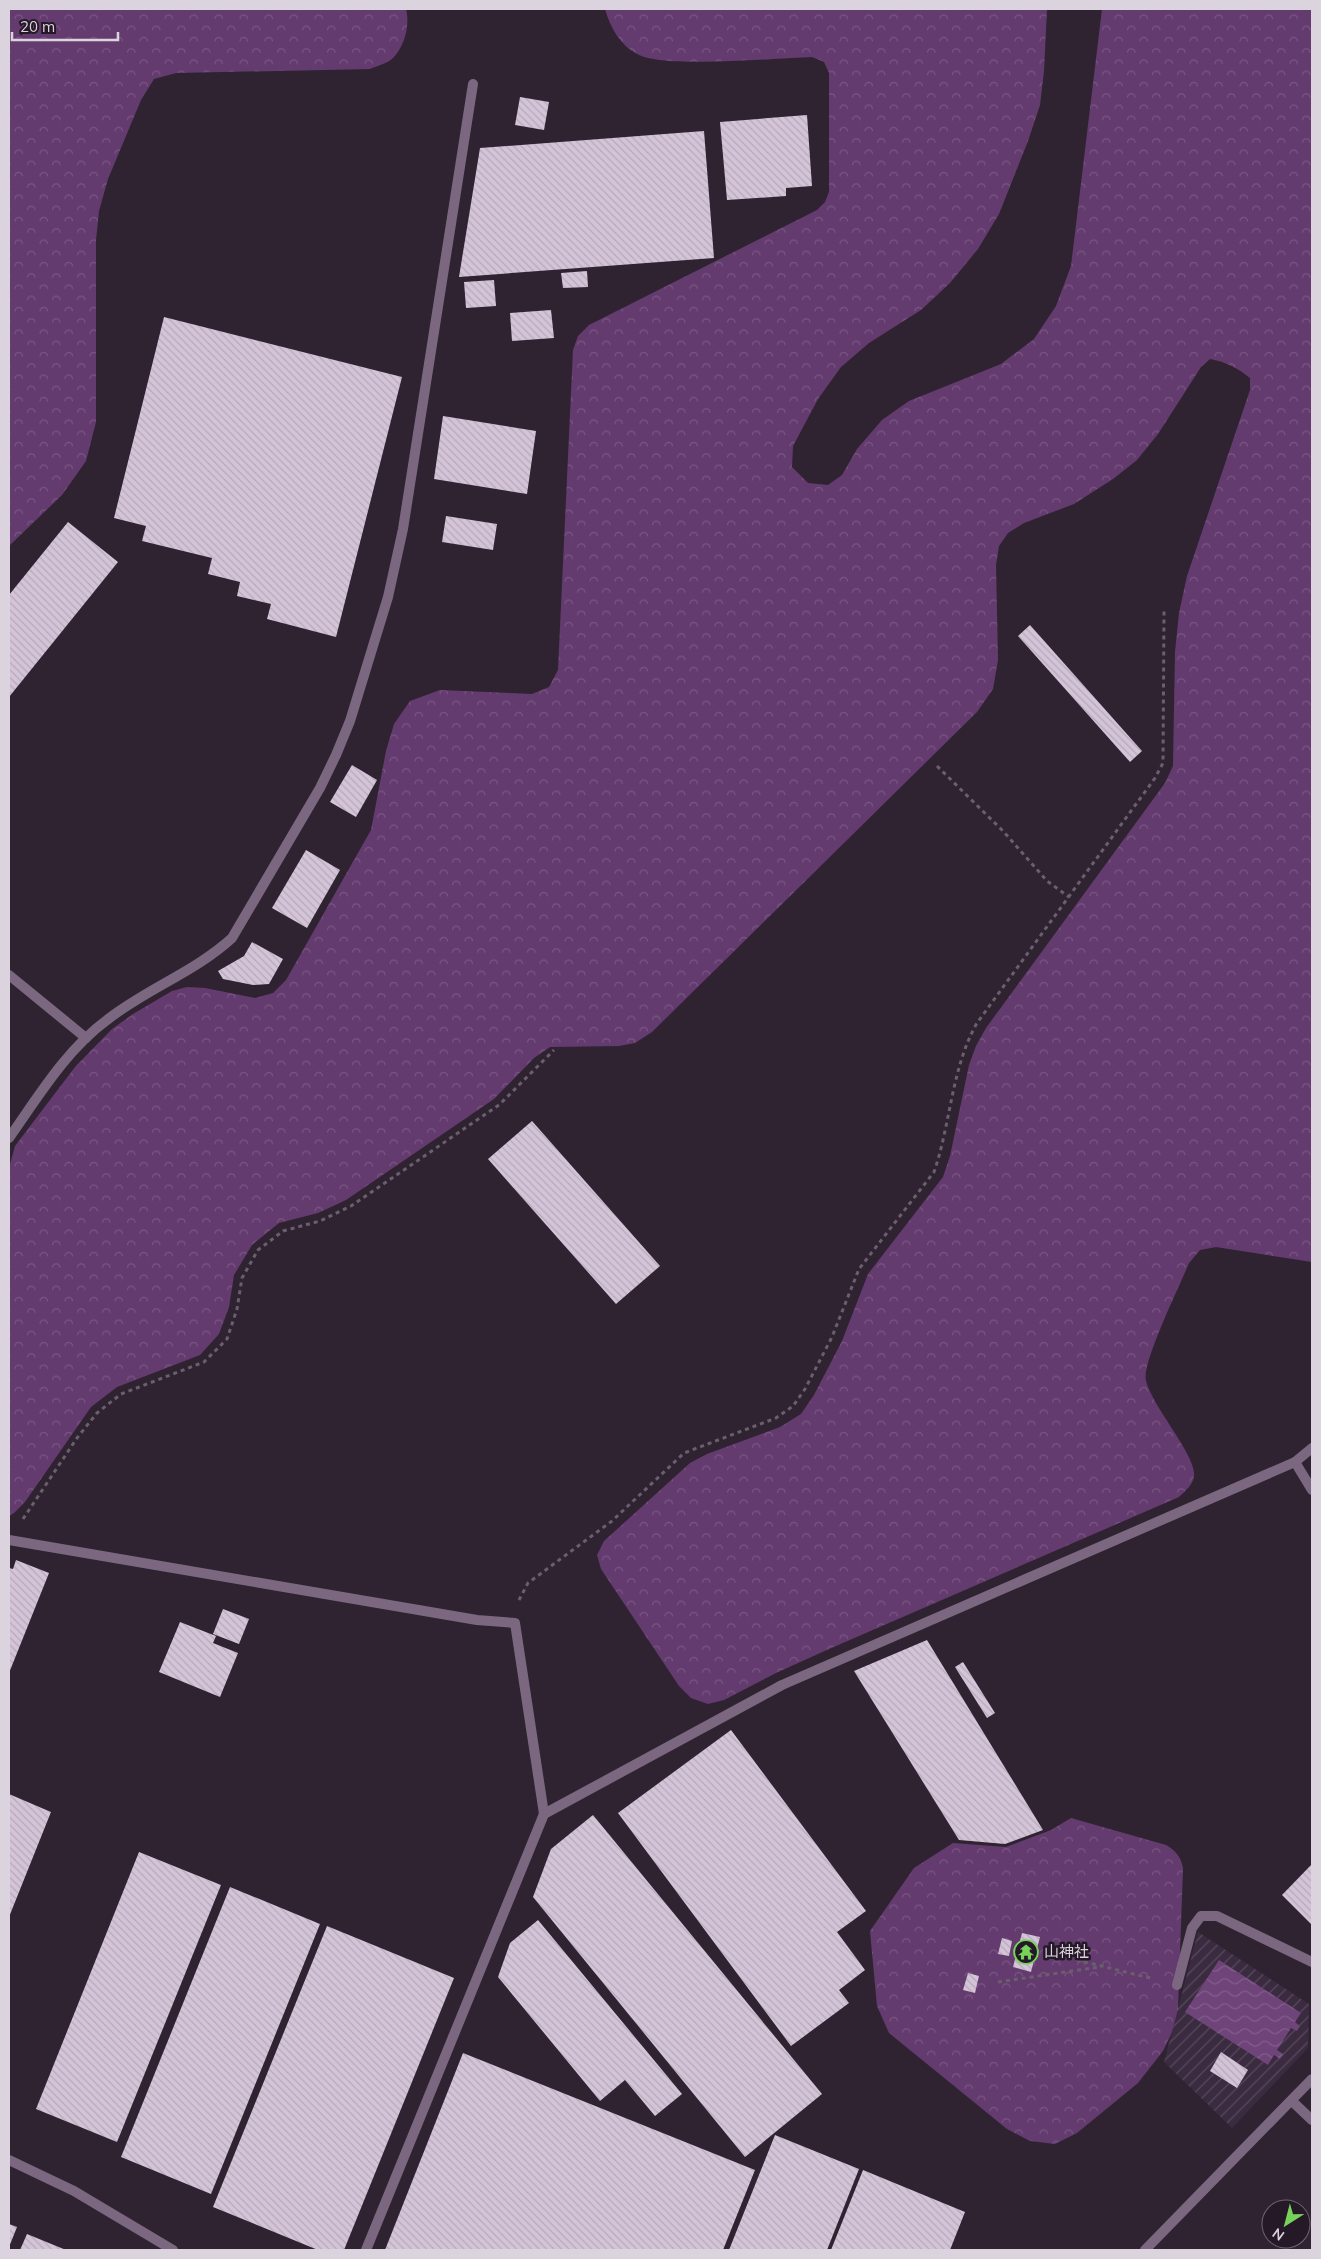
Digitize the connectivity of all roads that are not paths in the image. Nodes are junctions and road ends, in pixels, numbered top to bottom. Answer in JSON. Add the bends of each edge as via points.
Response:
{"nodes":[{"id":1,"x":473,"y":84,"type":"dead end"},
{"id":2,"x":9,"y":975,"type":"edge"},
{"id":3,"x":86,"y":1038,"type":"junction"},
{"id":4,"x":9,"y":1138,"type":"edge"},
{"id":5,"x":1312,"y":1448,"type":"edge"},
{"id":6,"x":1295,"y":1462,"type":"junction"},
{"id":7,"x":1312,"y":1490,"type":"edge"},
{"id":8,"x":9,"y":1540,"type":"edge"},
{"id":9,"x":544,"y":1814,"type":"junction"},
{"id":10,"x":1312,"y":1962,"type":"edge"},
{"id":11,"x":1177,"y":1985,"type":"road end"},
{"id":12,"x":1312,"y":2079,"type":"edge"},
{"id":13,"x":1292,"y":2101,"type":"junction"},
{"id":14,"x":1312,"y":2120,"type":"edge"},
{"id":15,"x":9,"y":2160,"type":"edge"},
{"id":16,"x":173,"y":2250,"type":"edge"},
{"id":17,"x":366,"y":2250,"type":"edge"},
{"id":18,"x":1145,"y":2250,"type":"edge"}],
"edges":[{"from":1,"to":3,"type":"street","via":[[397,563],[350,721],[336,756],[232,938],[215,954],[128,1005]]},
{"from":2,"to":3,"type":"street"},
{"from":3,"to":4,"type":"street"},
{"from":5,"to":6,"type":"street"},
{"from":6,"to":7,"type":"street"},
{"from":6,"to":9,"type":"street","via":[[782,1685]]},
{"from":8,"to":9,"type":"street","via":[[478,1620],[516,1623]]},
{"from":9,"to":17,"type":"street"},
{"from":10,"to":11,"type":"street","via":[[1216,1916],[1201,1916],[1192,1928]]},
{"from":12,"to":13,"type":"street"},
{"from":13,"to":14,"type":"street"},
{"from":13,"to":18,"type":"street"},
{"from":15,"to":16,"type":"street","via":[[74,2191]]}]}
